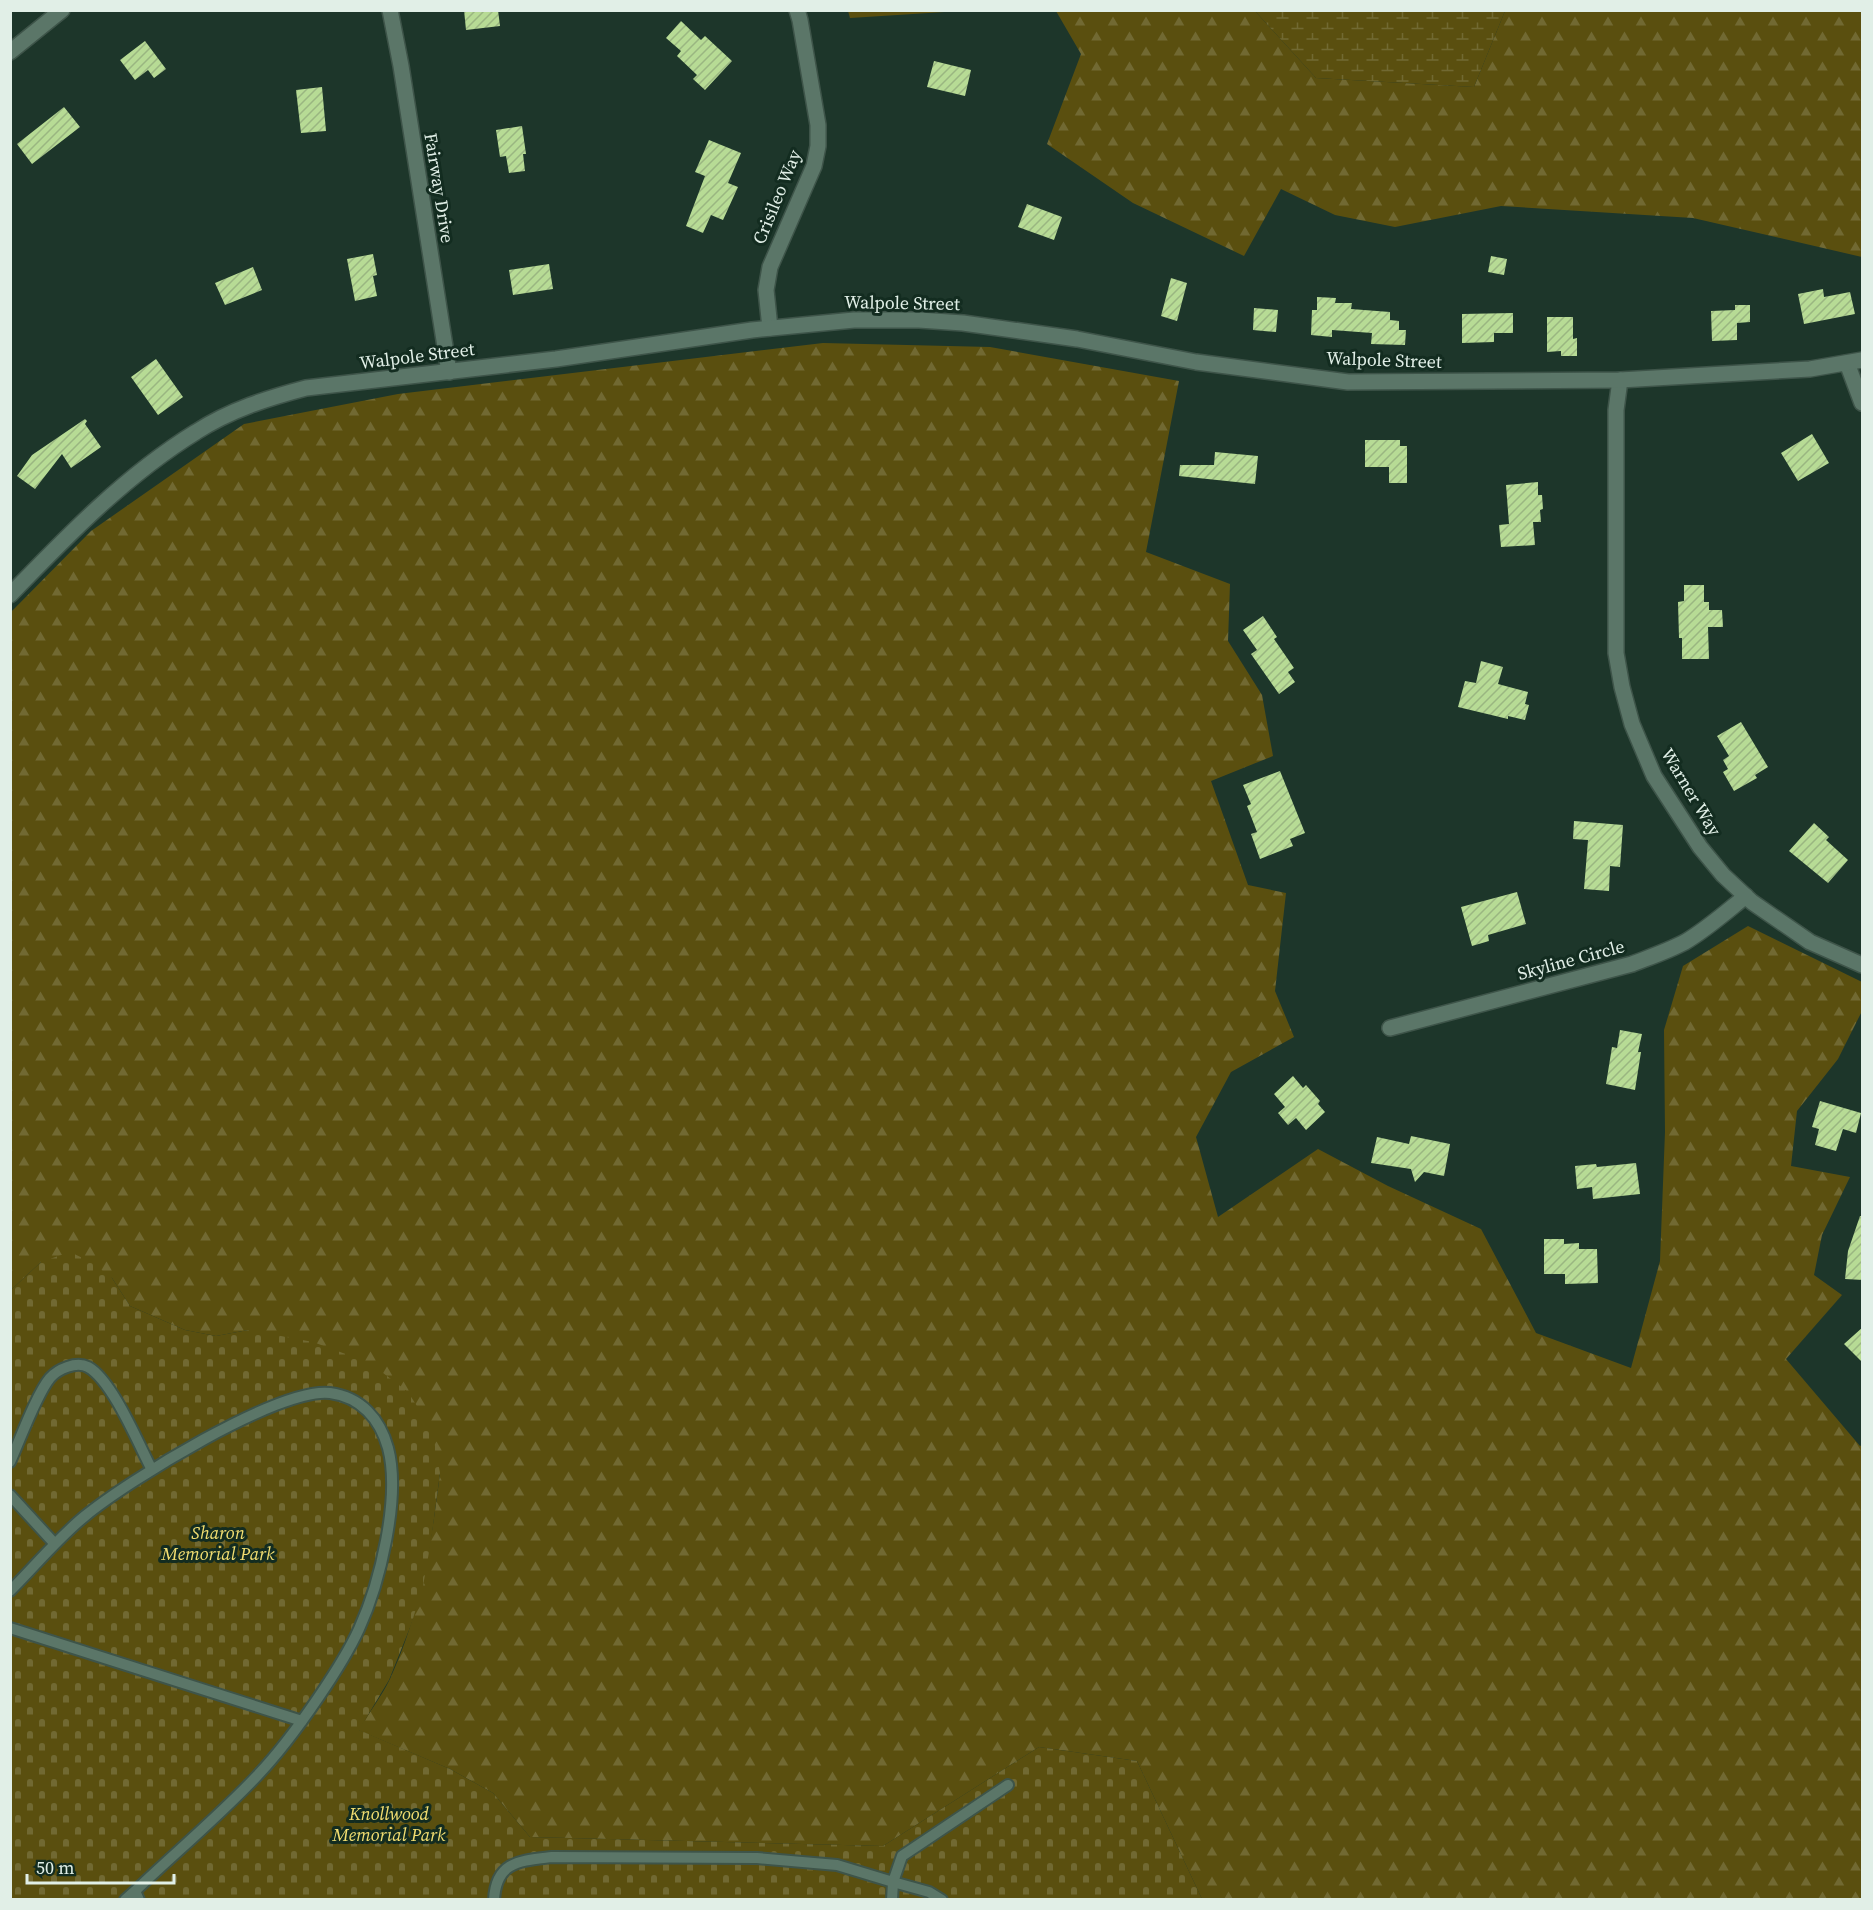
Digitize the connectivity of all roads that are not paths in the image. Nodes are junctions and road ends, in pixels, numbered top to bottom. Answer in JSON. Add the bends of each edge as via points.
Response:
{"nodes":[{"id":1,"x":62,"y":10,"type":"edge"},
{"id":2,"x":390,"y":10,"type":"edge"},
{"id":3,"x":797,"y":10,"type":"edge"},
{"id":4,"x":10,"y":52,"type":"edge"},
{"id":5,"x":770,"y":328,"type":"junction"},
{"id":6,"x":1855,"y":362,"type":"edge"},
{"id":7,"x":449,"y":372,"type":"junction"},
{"id":8,"x":1620,"y":380,"type":"junction"},
{"id":9,"x":1863,"y":404,"type":"edge"},
{"id":10,"x":10,"y":596,"type":"edge"},
{"id":11,"x":1746,"y":896,"type":"junction"},
{"id":12,"x":1863,"y":965,"type":"edge"},
{"id":13,"x":1390,"y":1028,"type":"dead end"},
{"id":14,"x":10,"y":1462,"type":"edge"},
{"id":15,"x":151,"y":1468,"type":"junction"},
{"id":16,"x":10,"y":1495,"type":"edge"},
{"id":17,"x":55,"y":1544,"type":"junction"},
{"id":18,"x":10,"y":1591,"type":"edge"},
{"id":19,"x":10,"y":1628,"type":"edge"},
{"id":20,"x":302,"y":1721,"type":"junction"},
{"id":21,"x":1008,"y":1785,"type":"dead end"},
{"id":22,"x":893,"y":1882,"type":"junction"},
{"id":23,"x":137,"y":1895,"type":"edge"},
{"id":24,"x":126,"y":1899,"type":"edge"},
{"id":25,"x":494,"y":1899,"type":"edge"},
{"id":26,"x":892,"y":1899,"type":"edge"},
{"id":27,"x":942,"y":1899,"type":"edge"}],
"edges":[{"from":1,"to":4,"type":"main road"},
{"from":2,"to":7,"type":"main road","name":"Fairway Drive"},
{"from":3,"to":5,"type":"main road","name":"Crisileo Way","via":[[818,125],[818,146],[814,166],[768,273]]},
{"from":5,"to":7,"type":"main road","name":"Walpole Street"},
{"from":5,"to":8,"type":"main road","name":"Walpole Street","via":[[854,320],[963,323],[1077,339],[1196,362],[1348,382]]},
{"from":6,"to":8,"type":"main road","name":"Walpole Street","via":[[1810,369]]},
{"from":6,"to":9,"type":"main road"},
{"from":7,"to":10,"type":"main road","name":"Walpole Street","via":[[306,388],[268,398],[197,430],[100,505]]},
{"from":8,"to":11,"type":"main road","name":"Warner Way","via":[[1616,419],[1614,636],[1622,687],[1632,724],[1654,776],[1700,847]]},
{"from":11,"to":12,"type":"main road","name":"Warner Way","via":[[1810,942]]},
{"from":11,"to":13,"type":"main road","name":"Skyline Circle","via":[[1687,940],[1632,964]]},
{"from":14,"to":15,"type":"lane","via":[[48,1380],[61,1370],[82,1366],[99,1376],[109,1389]]},
{"from":15,"to":17,"type":"lane","via":[[83,1517]]},
{"from":15,"to":20,"type":"lane","via":[[254,1414],[314,1394],[350,1399],[370,1412],[380,1425],[393,1477],[372,1598],[358,1632]]},
{"from":16,"to":17,"type":"lane"},
{"from":17,"to":18,"type":"lane"},
{"from":19,"to":20,"type":"lane"},
{"from":20,"to":23,"type":"lane","via":[[255,1778]]},
{"from":21,"to":22,"type":"lane","via":[[902,1856]]},
{"from":22,"to":25,"type":"lane","via":[[837,1865],[757,1858],[552,1857],[508,1867],[499,1876]]},
{"from":22,"to":26,"type":"lane"},
{"from":22,"to":27,"type":"lane"},
{"from":23,"to":24,"type":"lane"}]}
